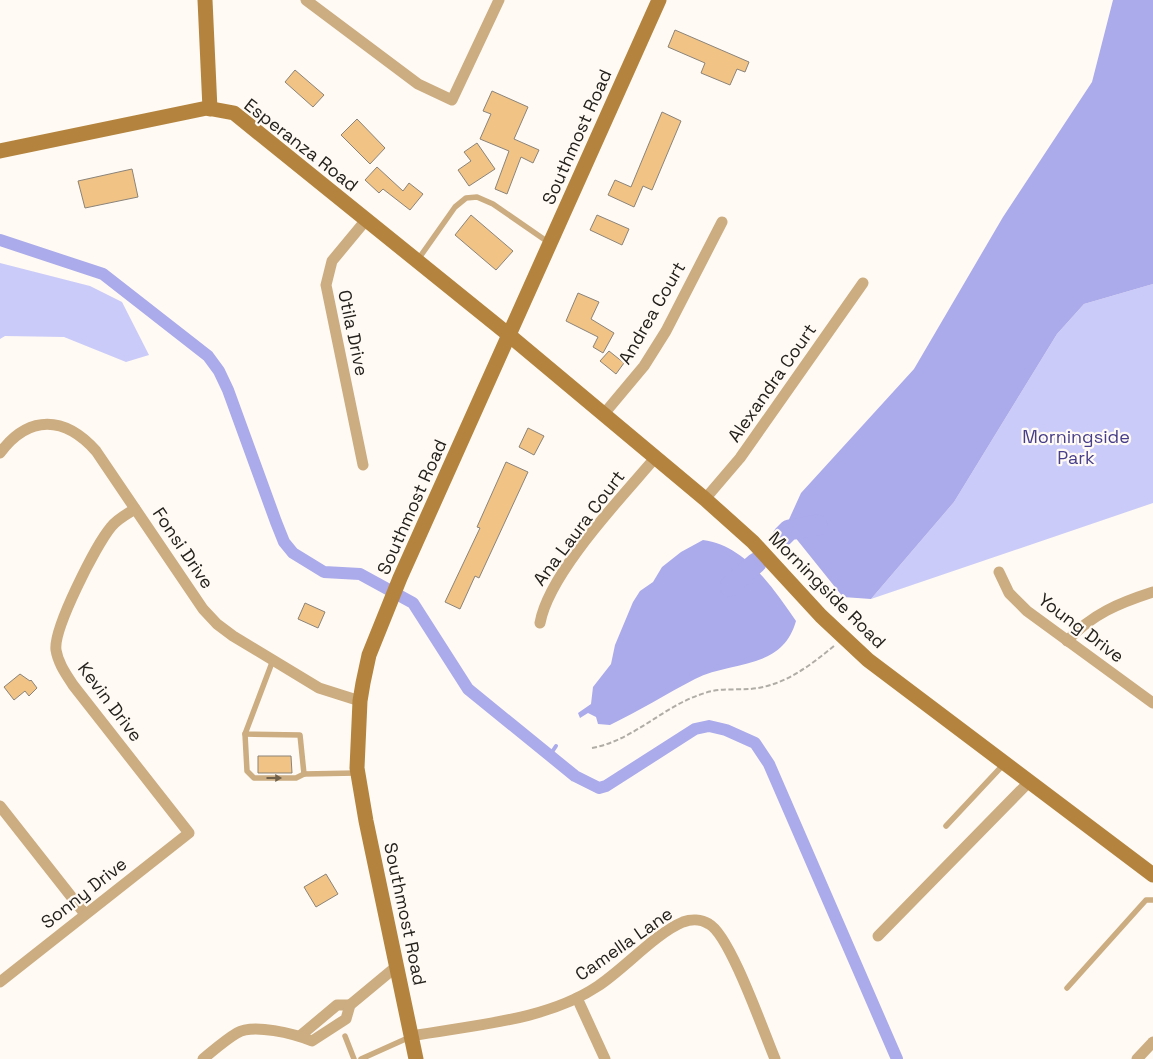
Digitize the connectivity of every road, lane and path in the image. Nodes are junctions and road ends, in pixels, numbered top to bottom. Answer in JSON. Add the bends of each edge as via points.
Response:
{"nodes":[{"id":1,"x":205,"y":0,"type":"edge"},
{"id":2,"x":306,"y":0,"type":"edge"},
{"id":3,"x":499,"y":0,"type":"edge"},
{"id":4,"x":659,"y":0,"type":"edge"},
{"id":5,"x":210,"y":109,"type":"junction"},
{"id":6,"x":0,"y":151,"type":"edge"},
{"id":7,"x":366,"y":220,"type":"junction"},
{"id":8,"x":722,"y":222,"type":"dead end"},
{"id":9,"x":550,"y":243,"type":"junction"},
{"id":10,"x":417,"y":261,"type":"junction"},
{"id":11,"x":862,"y":283,"type":"dead end"},
{"id":12,"x":509,"y":335,"type":"junction"},
{"id":13,"x":603,"y":415,"type":"junction"},
{"id":14,"x":0,"y":453,"type":"edge"},
{"id":15,"x":655,"y":458,"type":"junction"},
{"id":16,"x":363,"y":466,"type":"dead end"},
{"id":17,"x":705,"y":499,"type":"junction"},
{"id":18,"x":136,"y":509,"type":"junction"},
{"id":19,"x":999,"y":572,"type":"dead end"},
{"id":20,"x":1153,"y":592,"type":"edge"},
{"id":21,"x":540,"y":623,"type":"dead end"},
{"id":22,"x":844,"y":638,"type":"junction"},
{"id":23,"x":1067,"y":640,"type":"junction"},
{"id":24,"x":273,"y":660,"type":"junction"},
{"id":25,"x":360,"y":701,"type":"junction"},
{"id":26,"x":1153,"y":704,"type":"edge"},
{"id":27,"x":246,"y":734,"type":"junction"},
{"id":28,"x":592,"y":748,"type":"dead end"},
{"id":29,"x":1004,"y":764,"type":"junction"},
{"id":30,"x":358,"y":773,"type":"junction"},
{"id":31,"x":304,"y":774,"type":"junction"},
{"id":32,"x":1029,"y":782,"type":"junction"},
{"id":33,"x":0,"y":806,"type":"edge"},
{"id":34,"x":946,"y":826,"type":"dead end"},
{"id":35,"x":189,"y":833,"type":"joint"},
{"id":36,"x":1153,"y":875,"type":"edge"},
{"id":37,"x":1153,"y":900,"type":"edge"},
{"id":38,"x":85,"y":914,"type":"junction"},
{"id":39,"x":878,"y":936,"type":"dead end"},
{"id":40,"x":397,"y":966,"type":"junction"},
{"id":41,"x":0,"y":982,"type":"edge"},
{"id":42,"x":1066,"y":988,"type":"dead end"},
{"id":43,"x":577,"y":998,"type":"junction"},
{"id":44,"x":350,"y":1005,"type":"junction"},
{"id":45,"x":323,"y":1016,"type":"junction"},
{"id":46,"x":332,"y":1028,"type":"junction"},
{"id":47,"x":300,"y":1036,"type":"junction"},
{"id":48,"x":345,"y":1036,"type":"dead end"},
{"id":49,"x":412,"y":1036,"type":"junction"},
{"id":50,"x":1153,"y":1042,"type":"edge"},
{"id":51,"x":203,"y":1059,"type":"edge"},
{"id":52,"x":354,"y":1059,"type":"edge"},
{"id":53,"x":361,"y":1059,"type":"edge"},
{"id":54,"x":416,"y":1059,"type":"edge"},
{"id":55,"x":605,"y":1059,"type":"edge"},
{"id":56,"x":775,"y":1059,"type":"edge"},
{"id":57,"x":1137,"y":1059,"type":"edge"}],
"edges":[{"from":1,"to":5,"type":"street"},
{"from":2,"to":3,"type":"street","via":[[418,84],[452,100]]},
{"from":4,"to":9,"type":"street","name":"Southmost Road"},
{"from":5,"to":6,"type":"street","name":"Esperanza Road"},
{"from":5,"to":7,"type":"street","name":"Esperanza Road","via":[[234,113]]},
{"from":7,"to":10,"type":"street","name":"Esperanza Road"},
{"from":7,"to":16,"type":"street","name":"Otila Drive","via":[[332,262],[326,285]]},
{"from":8,"to":13,"type":"street","name":"Andrea Court","via":[[666,331],[644,366]]},
{"from":9,"to":10,"type":"lane","via":[[493,204],[477,197],[466,198],[455,207]]},
{"from":9,"to":12,"type":"street","name":"Southmost Road"},
{"from":10,"to":12,"type":"street","name":"Esperanza Road"},
{"from":11,"to":17,"type":"street","name":"Alexandra Court","via":[[740,458]]},
{"from":12,"to":13,"type":"street","name":"Morningside Road"},
{"from":12,"to":25,"type":"street","name":"Southmost Road","via":[[388,607],[369,655]]},
{"from":13,"to":15,"type":"street","name":"Morningside Road"},
{"from":14,"to":18,"type":"street","name":"Fonsi Drive","via":[[28,428],[58,424],[72,429],[96,450]]},
{"from":15,"to":17,"type":"street","name":"Morningside Road"},
{"from":15,"to":21,"type":"street","name":"Ana Laura Court","via":[[557,581],[543,606]]},
{"from":17,"to":22,"type":"street","name":"Morningside Road","via":[[753,542]]},
{"from":18,"to":24,"type":"street","name":"Fonsi Drive","via":[[203,609],[233,636]]},
{"from":18,"to":35,"type":"street","name":"Kevin Drive","via":[[110,527],[96,551],[60,625],[56,649],[73,685]]},
{"from":19,"to":23,"type":"street","name":"Young Drive","via":[[1009,593],[1027,611]]},
{"from":20,"to":23,"type":"street","via":[[1099,613]]},
{"from":22,"to":28,"type":"path","via":[[782,681],[751,689],[705,692],[622,739]]},
{"from":22,"to":29,"type":"street","name":"Morningside Road","via":[[900,686]]},
{"from":23,"to":26,"type":"street","name":"Young Drive"},
{"from":24,"to":25,"type":"street","name":"Fonsi Drive","via":[[327,692]]},
{"from":24,"to":27,"type":"lane"},
{"from":25,"to":30,"type":"street","name":"Southmost Road"},
{"from":27,"to":31,"type":"lane","via":[[300,735]]},
{"from":27,"to":31,"type":"lane","one_way":true,"via":[[248,771],[254,778],[296,778]]},
{"from":29,"to":32,"type":"street","name":"Morningside Road"},
{"from":29,"to":34,"type":"lane"},
{"from":30,"to":31,"type":"lane"},
{"from":30,"to":40,"type":"street","name":"Southmost Road"},
{"from":32,"to":36,"type":"street","name":"Morningside Road"},
{"from":32,"to":39,"type":"street"},
{"from":33,"to":38,"type":"street"},
{"from":35,"to":38,"type":"street","name":"Sonny Drive"},
{"from":37,"to":42,"type":"lane","via":[[1146,900]]},
{"from":38,"to":41,"type":"street","name":"Sonny Drive"},
{"from":40,"to":44,"type":"street"},
{"from":40,"to":49,"type":"street","name":"Southmost Road"},
{"from":43,"to":49,"type":"street","name":"Camella Lane","via":[[530,1014]]},
{"from":43,"to":55,"type":"street"},
{"from":43,"to":56,"type":"street","name":"Camella Lane","via":[[683,922],[702,920],[717,931],[730,951]]},
{"from":44,"to":45,"type":"street","via":[[337,1005]]},
{"from":44,"to":46,"type":"street","via":[[346,1019]]},
{"from":45,"to":46,"type":"street"},
{"from":45,"to":47,"type":"street"},
{"from":46,"to":47,"type":"street","via":[[312,1041]]},
{"from":47,"to":51,"type":"street","via":[[252,1028],[238,1032]]},
{"from":48,"to":52,"type":"lane"},
{"from":49,"to":53,"type":"lane"},
{"from":49,"to":54,"type":"street","name":"Southmost Road"},
{"from":50,"to":57,"type":"street"}]}
